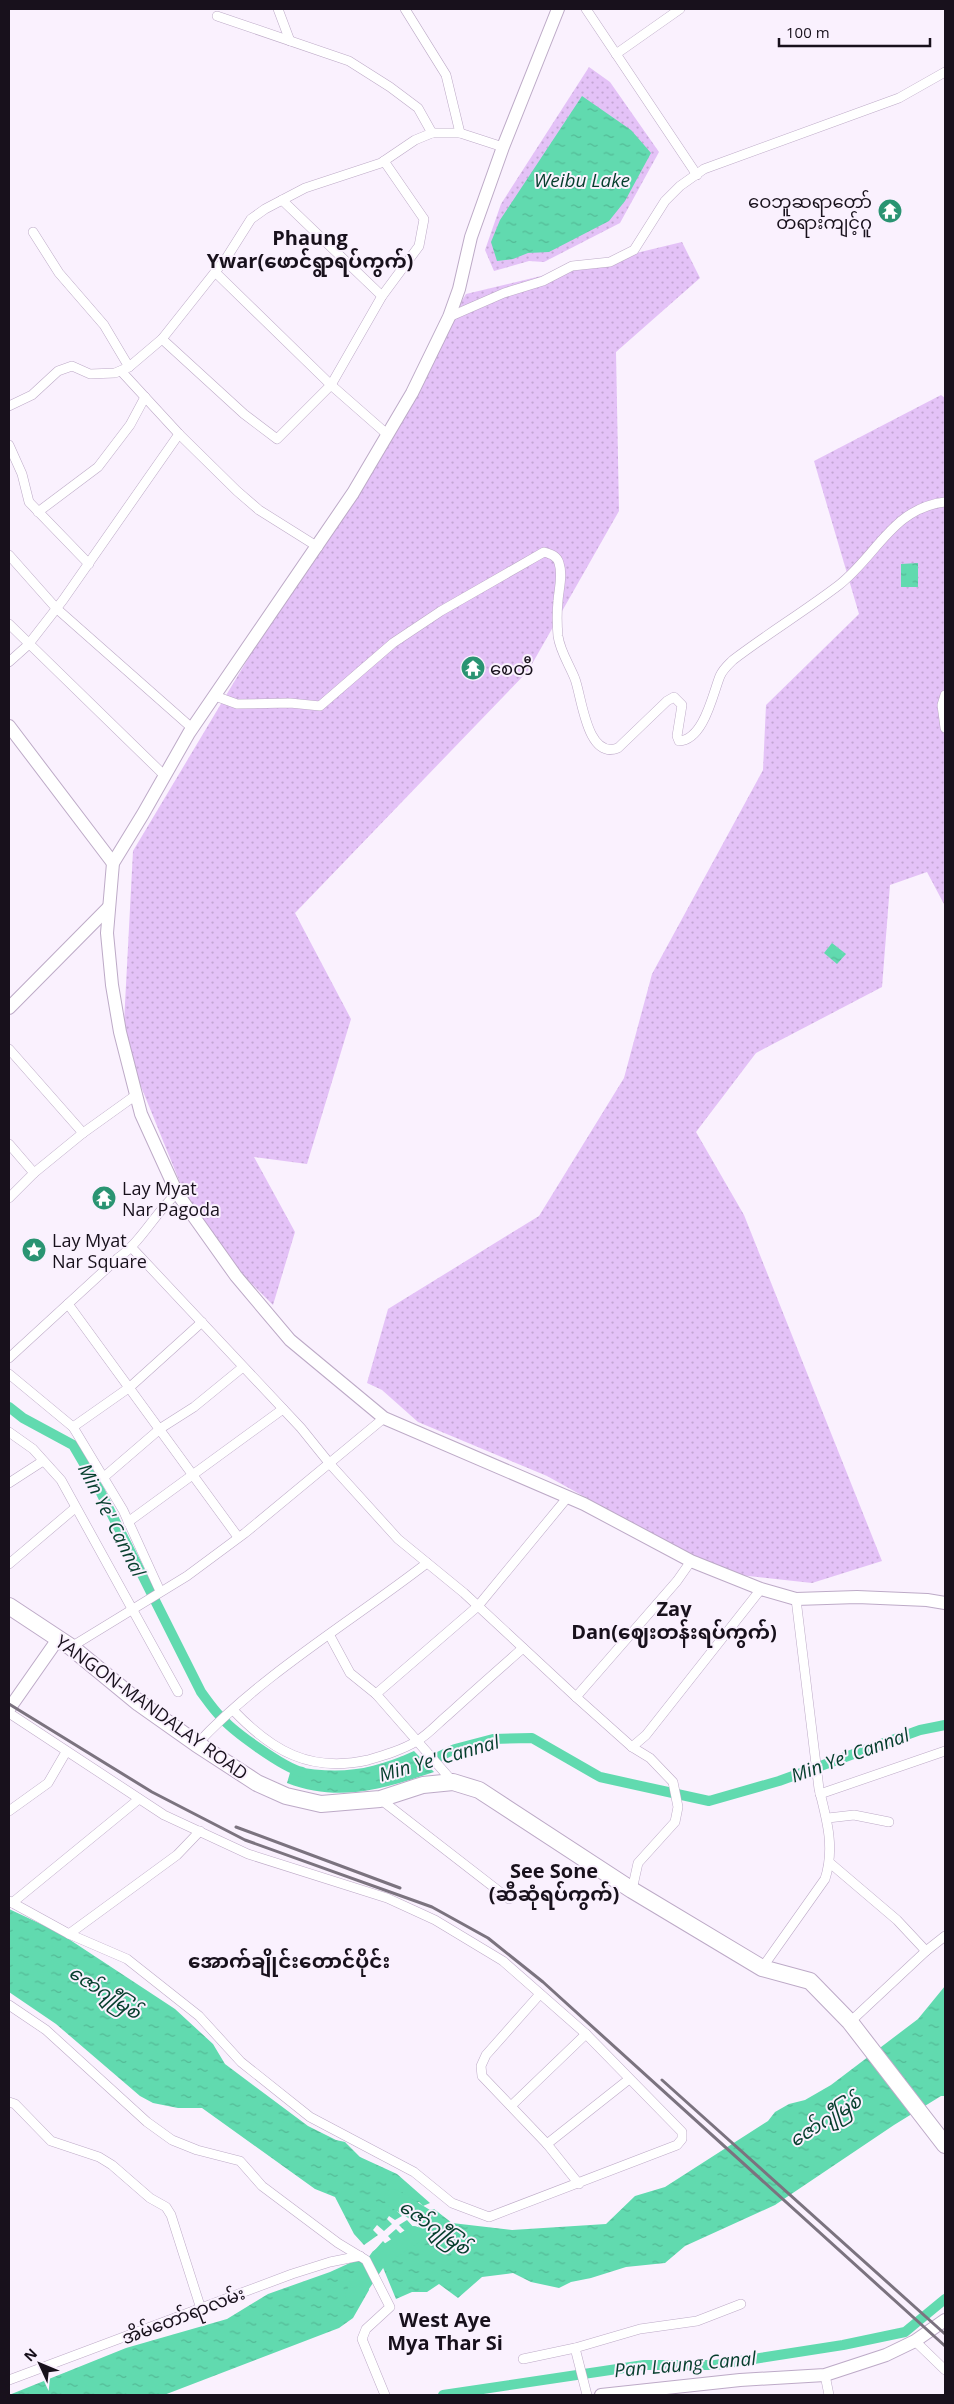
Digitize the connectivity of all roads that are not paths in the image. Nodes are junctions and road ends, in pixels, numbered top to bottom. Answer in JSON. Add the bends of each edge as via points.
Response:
{"nodes":[{"id":1,"x":278,"y":9,"type":"edge"},
{"id":2,"x":405,"y":9,"type":"edge"},
{"id":3,"x":558,"y":9,"type":"edge"},
{"id":4,"x":586,"y":9,"type":"edge"},
{"id":5,"x":680,"y":9,"type":"edge"},
{"id":6,"x":217,"y":16,"type":"dead end"},
{"id":7,"x":290,"y":41,"type":"junction"},
{"id":8,"x":616,"y":54,"type":"junction"},
{"id":9,"x":945,"y":72,"type":"edge"},
{"id":10,"x":432,"y":133,"type":"junction"},
{"id":11,"x":460,"y":134,"type":"junction"},
{"id":12,"x":503,"y":147,"type":"junction"},
{"id":13,"x":384,"y":161,"type":"junction"},
{"id":14,"x":697,"y":175,"type":"junction"},
{"id":15,"x":282,"y":200,"type":"junction"},
{"id":16,"x":32,"y":232,"type":"dead end"},
{"id":17,"x":215,"y":272,"type":"junction"},
{"id":18,"x":382,"y":296,"type":"junction"},
{"id":19,"x":449,"y":317,"type":"junction"},
{"id":20,"x":162,"y":339,"type":"junction"},
{"id":21,"x":125,"y":369,"type":"junction"},
{"id":22,"x":331,"y":385,"type":"junction"},
{"id":23,"x":145,"y":397,"type":"junction"},
{"id":24,"x":9,"y":406,"type":"edge"},
{"id":25,"x":179,"y":434,"type":"junction"},
{"id":26,"x":388,"y":435,"type":"junction"},
{"id":27,"x":9,"y":445,"type":"edge"},
{"id":28,"x":945,"y":502,"type":"edge"},
{"id":29,"x":38,"y":512,"type":"junction"},
{"id":30,"x":318,"y":547,"type":"junction"},
{"id":31,"x":9,"y":555,"type":"edge"},
{"id":32,"x":89,"y":564,"type":"junction"},
{"id":33,"x":56,"y":608,"type":"junction"},
{"id":34,"x":9,"y":624,"type":"edge"},
{"id":35,"x":28,"y":645,"type":"junction"},
{"id":36,"x":9,"y":662,"type":"edge"},
{"id":37,"x":945,"y":695,"type":"edge"},
{"id":38,"x":215,"y":696,"type":"junction"},
{"id":39,"x":9,"y":726,"type":"edge"},
{"id":40,"x":945,"y":728,"type":"edge"},
{"id":41,"x":193,"y":729,"type":"junction"},
{"id":42,"x":165,"y":776,"type":"junction"},
{"id":43,"x":112,"y":863,"type":"junction"},
{"id":44,"x":109,"y":907,"type":"junction"},
{"id":45,"x":9,"y":1008,"type":"edge"},
{"id":46,"x":9,"y":1049,"type":"edge"},
{"id":47,"x":136,"y":1095,"type":"junction"},
{"id":48,"x":83,"y":1134,"type":"junction"},
{"id":49,"x":9,"y":1144,"type":"edge"},
{"id":50,"x":34,"y":1174,"type":"junction"},
{"id":51,"x":177,"y":1193,"type":"junction"},
{"id":52,"x":9,"y":1198,"type":"edge"},
{"id":53,"x":132,"y":1248,"type":"junction"},
{"id":54,"x":68,"y":1304,"type":"junction"},
{"id":55,"x":202,"y":1322,"type":"junction"},
{"id":56,"x":9,"y":1358,"type":"edge"},
{"id":57,"x":243,"y":1367,"type":"junction"},
{"id":58,"x":9,"y":1374,"type":"edge"},
{"id":59,"x":130,"y":1387,"type":"junction"},
{"id":60,"x":283,"y":1409,"type":"junction"},
{"id":61,"x":384,"y":1418,"type":"junction"},
{"id":62,"x":73,"y":1427,"type":"junction"},
{"id":63,"x":161,"y":1428,"type":"junction"},
{"id":64,"x":9,"y":1432,"type":"edge"},
{"id":65,"x":44,"y":1461,"type":"junction"},
{"id":66,"x":330,"y":1464,"type":"junction"},
{"id":67,"x":194,"y":1475,"type":"junction"},
{"id":68,"x":104,"y":1477,"type":"junction"},
{"id":69,"x":9,"y":1483,"type":"edge"},
{"id":70,"x":567,"y":1498,"type":"junction"},
{"id":71,"x":75,"y":1508,"type":"junction"},
{"id":72,"x":128,"y":1522,"type":"junction"},
{"id":73,"x":238,"y":1537,"type":"junction"},
{"id":74,"x":691,"y":1561,"type":"junction"},
{"id":75,"x":427,"y":1563,"type":"junction"},
{"id":76,"x":9,"y":1564,"type":"edge"},
{"id":77,"x":761,"y":1589,"type":"junction"},
{"id":78,"x":157,"y":1593,"type":"junction"},
{"id":79,"x":796,"y":1599,"type":"junction"},
{"id":80,"x":945,"y":1603,"type":"edge"},
{"id":81,"x":9,"y":1606,"type":"edge"},
{"id":82,"x":478,"y":1606,"type":"junction"},
{"id":83,"x":132,"y":1608,"type":"junction"},
{"id":84,"x":330,"y":1636,"type":"junction"},
{"id":85,"x":64,"y":1643,"type":"junction"},
{"id":86,"x":523,"y":1648,"type":"junction"},
{"id":87,"x":178,"y":1692,"type":"dead end"},
{"id":88,"x":376,"y":1694,"type":"junction"},
{"id":89,"x":576,"y":1697,"type":"junction"},
{"id":90,"x":9,"y":1709,"type":"edge"},
{"id":91,"x":233,"y":1710,"type":"junction"},
{"id":92,"x":9,"y":1713,"type":"edge"},
{"id":93,"x":419,"y":1743,"type":"junction"},
{"id":94,"x":197,"y":1744,"type":"junction"},
{"id":95,"x":632,"y":1747,"type":"junction"},
{"id":96,"x":945,"y":1751,"type":"edge"},
{"id":97,"x":66,"y":1752,"type":"junction"},
{"id":98,"x":449,"y":1776,"type":"junction"},
{"id":99,"x":820,"y":1792,"type":"junction"},
{"id":100,"x":139,"y":1799,"type":"junction"},
{"id":101,"x":380,"y":1799,"type":"junction"},
{"id":102,"x":9,"y":1811,"type":"edge"},
{"id":103,"x":828,"y":1818,"type":"junction"},
{"id":104,"x":889,"y":1822,"type":"dead end"},
{"id":105,"x":200,"y":1831,"type":"junction"},
{"id":106,"x":830,"y":1863,"type":"junction"},
{"id":107,"x":632,"y":1890,"type":"junction"},
{"id":108,"x":509,"y":1899,"type":"dead end"},
{"id":109,"x":10,"y":1902,"type":"edge"},
{"id":110,"x":69,"y":1934,"type":"junction"},
{"id":111,"x":945,"y":1936,"type":"edge"},
{"id":112,"x":926,"y":1951,"type":"junction"},
{"id":113,"x":762,"y":1968,"type":"junction"},
{"id":114,"x":540,"y":1994,"type":"junction"},
{"id":115,"x":9,"y":2005,"type":"edge"},
{"id":116,"x":850,"y":2022,"type":"junction"},
{"id":117,"x":586,"y":2034,"type":"junction"},
{"id":118,"x":628,"y":2080,"type":"junction"},
{"id":119,"x":9,"y":2102,"type":"edge"},
{"id":120,"x":511,"y":2106,"type":"junction"},
{"id":121,"x":547,"y":2144,"type":"junction"},
{"id":122,"x":945,"y":2145,"type":"edge"},
{"id":123,"x":579,"y":2184,"type":"junction"},
{"id":124,"x":360,"y":2256,"type":"junction"},
{"id":125,"x":741,"y":2304,"type":"dead end"},
{"id":126,"x":201,"y":2309,"type":"junction"},
{"id":127,"x":945,"y":2320,"type":"edge"},
{"id":128,"x":915,"y":2341,"type":"junction"},
{"id":129,"x":575,"y":2348,"type":"junction"},
{"id":130,"x":523,"y":2359,"type":"dead end"},
{"id":131,"x":945,"y":2370,"type":"edge"},
{"id":132,"x":825,"y":2374,"type":"junction"},
{"id":133,"x":9,"y":2380,"type":"edge"},
{"id":134,"x":385,"y":2393,"type":"edge"},
{"id":135,"x":587,"y":2395,"type":"edge"},
{"id":136,"x":601,"y":2395,"type":"edge"},
{"id":137,"x":829,"y":2395,"type":"edge"}],
"edges":[{"from":1,"to":7,"type":"street"},
{"from":2,"to":11,"type":"street","via":[[446,75]]},
{"from":3,"to":12,"type":"main road"},
{"from":4,"to":8,"type":"street"},
{"from":5,"to":8,"type":"street"},
{"from":6,"to":7,"type":"street"},
{"from":7,"to":10,"type":"street","via":[[349,60],[418,108]]},
{"from":8,"to":14,"type":"street"},
{"from":9,"to":14,"type":"street","via":[[899,98],[704,169]]},
{"from":10,"to":11,"type":"street"},
{"from":10,"to":13,"type":"street","via":[[415,140]]},
{"from":11,"to":12,"type":"street"},
{"from":12,"to":19,"type":"main road","via":[[471,238]]},
{"from":13,"to":15,"type":"street","via":[[305,188]]},
{"from":13,"to":18,"type":"street","via":[[424,219],[420,246]]},
{"from":14,"to":19,"type":"street","via":[[664,202],[634,250],[610,262],[572,266]]},
{"from":15,"to":17,"type":"street","via":[[251,219]]},
{"from":15,"to":18,"type":"street"},
{"from":16,"to":21,"type":"street","via":[[59,273],[104,325]]},
{"from":17,"to":20,"type":"street"},
{"from":17,"to":22,"type":"street"},
{"from":18,"to":22,"type":"street"},
{"from":19,"to":26,"type":"main road"},
{"from":20,"to":21,"type":"street"},
{"from":20,"to":22,"type":"street","via":[[244,414],[277,439]]},
{"from":21,"to":23,"type":"street"},
{"from":21,"to":24,"type":"street","via":[[115,373],[90,374],[72,366],[58,371],[32,394]]},
{"from":22,"to":26,"type":"street"},
{"from":23,"to":25,"type":"street"},
{"from":23,"to":29,"type":"street","via":[[130,426],[98,467]]},
{"from":25,"to":30,"type":"street","via":[[259,510]]},
{"from":25,"to":32,"type":"street"},
{"from":26,"to":30,"type":"main road"},
{"from":27,"to":29,"type":"street","via":[[22,474],[29,502]]},
{"from":28,"to":38,"type":"street","via":[[929,504],[907,515],[841,584],[733,660],[721,674],[707,712],[684,741],[679,741],[677,736],[682,705],[674,697],[618,748],[610,752],[605,750],[593,738],[560,645],[559,561],[554,555],[544,552],[441,611],[394,643],[320,706],[237,704]]},
{"from":29,"to":32,"type":"street"},
{"from":30,"to":38,"type":"main road"},
{"from":31,"to":33,"type":"street"},
{"from":32,"to":33,"type":"street"},
{"from":33,"to":35,"type":"street"},
{"from":33,"to":41,"type":"street"},
{"from":34,"to":35,"type":"street"},
{"from":35,"to":36,"type":"street"},
{"from":35,"to":42,"type":"street"},
{"from":37,"to":40,"type":"street","via":[[942,705]]},
{"from":38,"to":41,"type":"main road"},
{"from":39,"to":43,"type":"main road"},
{"from":41,"to":42,"type":"main road"},
{"from":42,"to":43,"type":"main road"},
{"from":43,"to":44,"type":"main road"},
{"from":44,"to":45,"type":"main road"},
{"from":44,"to":47,"type":"main road","via":[[107,933],[112,985]]},
{"from":46,"to":48,"type":"street"},
{"from":47,"to":48,"type":"street"},
{"from":47,"to":51,"type":"main road","via":[[141,1114]]},
{"from":48,"to":50,"type":"street"},
{"from":49,"to":50,"type":"street"},
{"from":50,"to":52,"type":"street"},
{"from":51,"to":53,"type":"street"},
{"from":51,"to":61,"type":"main road","via":[[236,1276],[290,1340]]},
{"from":53,"to":54,"type":"street"},
{"from":53,"to":55,"type":"street"},
{"from":54,"to":56,"type":"street"},
{"from":54,"to":59,"type":"street"},
{"from":55,"to":57,"type":"street"},
{"from":55,"to":59,"type":"street"},
{"from":57,"to":60,"type":"street"},
{"from":57,"to":63,"type":"street","via":[[194,1407]]},
{"from":58,"to":62,"type":"street"},
{"from":59,"to":62,"type":"street"},
{"from":59,"to":63,"type":"street"},
{"from":60,"to":66,"type":"street"},
{"from":60,"to":67,"type":"street"},
{"from":61,"to":66,"type":"street"},
{"from":61,"to":70,"type":"main road"},
{"from":62,"to":68,"type":"street"},
{"from":63,"to":67,"type":"street"},
{"from":63,"to":68,"type":"street"},
{"from":64,"to":65,"type":"street"},
{"from":65,"to":69,"type":"street"},
{"from":65,"to":71,"type":"street","via":[[61,1480]]},
{"from":66,"to":73,"type":"street"},
{"from":66,"to":75,"type":"street","via":[[398,1539]]},
{"from":67,"to":72,"type":"street"},
{"from":67,"to":73,"type":"street"},
{"from":68,"to":72,"type":"street"},
{"from":70,"to":74,"type":"main road"},
{"from":70,"to":82,"type":"street"},
{"from":71,"to":76,"type":"street"},
{"from":71,"to":83,"type":"street"},
{"from":72,"to":78,"type":"street"},
{"from":73,"to":78,"type":"street","via":[[187,1576]]},
{"from":74,"to":77,"type":"main road"},
{"from":74,"to":89,"type":"street"},
{"from":75,"to":82,"type":"street"},
{"from":75,"to":84,"type":"street"},
{"from":77,"to":79,"type":"main road"},
{"from":77,"to":95,"type":"street","via":[[646,1734]]},
{"from":78,"to":83,"type":"street"},
{"from":79,"to":80,"type":"main road","via":[[857,1597]]},
{"from":79,"to":99,"type":"street"},
{"from":81,"to":85,"type":"highway","name":"YANGON-MANDALAY ROAD"},
{"from":82,"to":86,"type":"street"},
{"from":82,"to":88,"type":"street"},
{"from":83,"to":85,"type":"street"},
{"from":83,"to":87,"type":"street"},
{"from":84,"to":88,"type":"street","via":[[350,1673]]},
{"from":84,"to":91,"type":"street"},
{"from":85,"to":90,"type":"main road"},
{"from":85,"to":94,"type":"highway","name":"YANGON-MANDALAY ROAD"},
{"from":86,"to":89,"type":"street"},
{"from":86,"to":93,"type":"street"},
{"from":88,"to":93,"type":"street"},
{"from":89,"to":95,"type":"street"},
{"from":91,"to":93,"type":"street","via":[[252,1729],[283,1751],[296,1758],[322,1764],[352,1763],[388,1755]]},
{"from":91,"to":94,"type":"street"},
{"from":92,"to":97,"type":"street"},
{"from":93,"to":98,"type":"street"},
{"from":94,"to":101,"type":"highway","name":"YANGON-MANDALAY ROAD","via":[[257,1783],[286,1796],[321,1804]]},
{"from":95,"to":107,"type":"street","via":[[650,1758],[673,1782],[678,1807],[675,1822],[638,1863]]},
{"from":96,"to":99,"type":"street"},
{"from":97,"to":100,"type":"street"},
{"from":97,"to":102,"type":"street","via":[[48,1783]]},
{"from":98,"to":101,"type":"highway","name":"YANGON-MANDALAY ROAD"},
{"from":98,"to":107,"type":"highway","name":"YANGON-MANDALAY ROAD","via":[[479,1790]]},
{"from":99,"to":103,"type":"street"},
{"from":100,"to":105,"type":"street"},
{"from":100,"to":109,"type":"street"},
{"from":101,"to":108,"type":"street"},
{"from":103,"to":104,"type":"street","via":[[854,1815]]},
{"from":103,"to":106,"type":"street"},
{"from":105,"to":110,"type":"street","via":[[177,1855]]},
{"from":105,"to":114,"type":"street","via":[[248,1854],[387,1898],[435,1920],[503,1961]]},
{"from":106,"to":112,"type":"street","via":[[897,1920]]},
{"from":106,"to":113,"type":"street","via":[[825,1879]]},
{"from":107,"to":113,"type":"highway","name":"YANGON-MANDALAY ROAD"},
{"from":109,"to":110,"type":"street"},
{"from":110,"to":123,"type":"street","via":[[127,1959],[199,2016],[241,2062],[310,2117],[414,2172],[452,2203],[489,2217]]},
{"from":111,"to":112,"type":"street"},
{"from":112,"to":116,"type":"street"},
{"from":113,"to":116,"type":"highway","name":"YANGON-MANDALAY ROAD","via":[[810,1981]]},
{"from":114,"to":117,"type":"street"},
{"from":114,"to":120,"type":"street","via":[[486,2055],[481,2066],[482,2076]]},
{"from":115,"to":124,"type":"street","via":[[46,2030],[147,2122],[172,2140],[240,2161],[262,2186]]},
{"from":116,"to":122,"type":"highway","name":"YANGON-MANDALAY ROAD"},
{"from":117,"to":118,"type":"street"},
{"from":117,"to":120,"type":"street"},
{"from":118,"to":121,"type":"street"},
{"from":118,"to":123,"type":"street","via":[[682,2132],[682,2139],[677,2145]]},
{"from":119,"to":126,"type":"street","via":[[15,2104],[51,2141],[99,2157],[166,2207]]},
{"from":120,"to":121,"type":"street"},
{"from":121,"to":123,"type":"street"},
{"from":124,"to":126,"type":"street","name":"အိမ်တော်ရာလမ်း","via":[[292,2274]]},
{"from":124,"to":134,"type":"street","via":[[370,2263],[390,2307],[366,2329],[362,2339]]},
{"from":125,"to":129,"type":"street","via":[[697,2320],[640,2329]]},
{"from":126,"to":133,"type":"street","name":"အိမ်တော်ရာလမ်း"},
{"from":127,"to":128,"type":"main road"},
{"from":128,"to":131,"type":"street"},
{"from":128,"to":132,"type":"main road","via":[[886,2355]]},
{"from":129,"to":130,"type":"street"},
{"from":129,"to":135,"type":"street"},
{"from":132,"to":136,"type":"main road"},
{"from":132,"to":137,"type":"street"}]}
